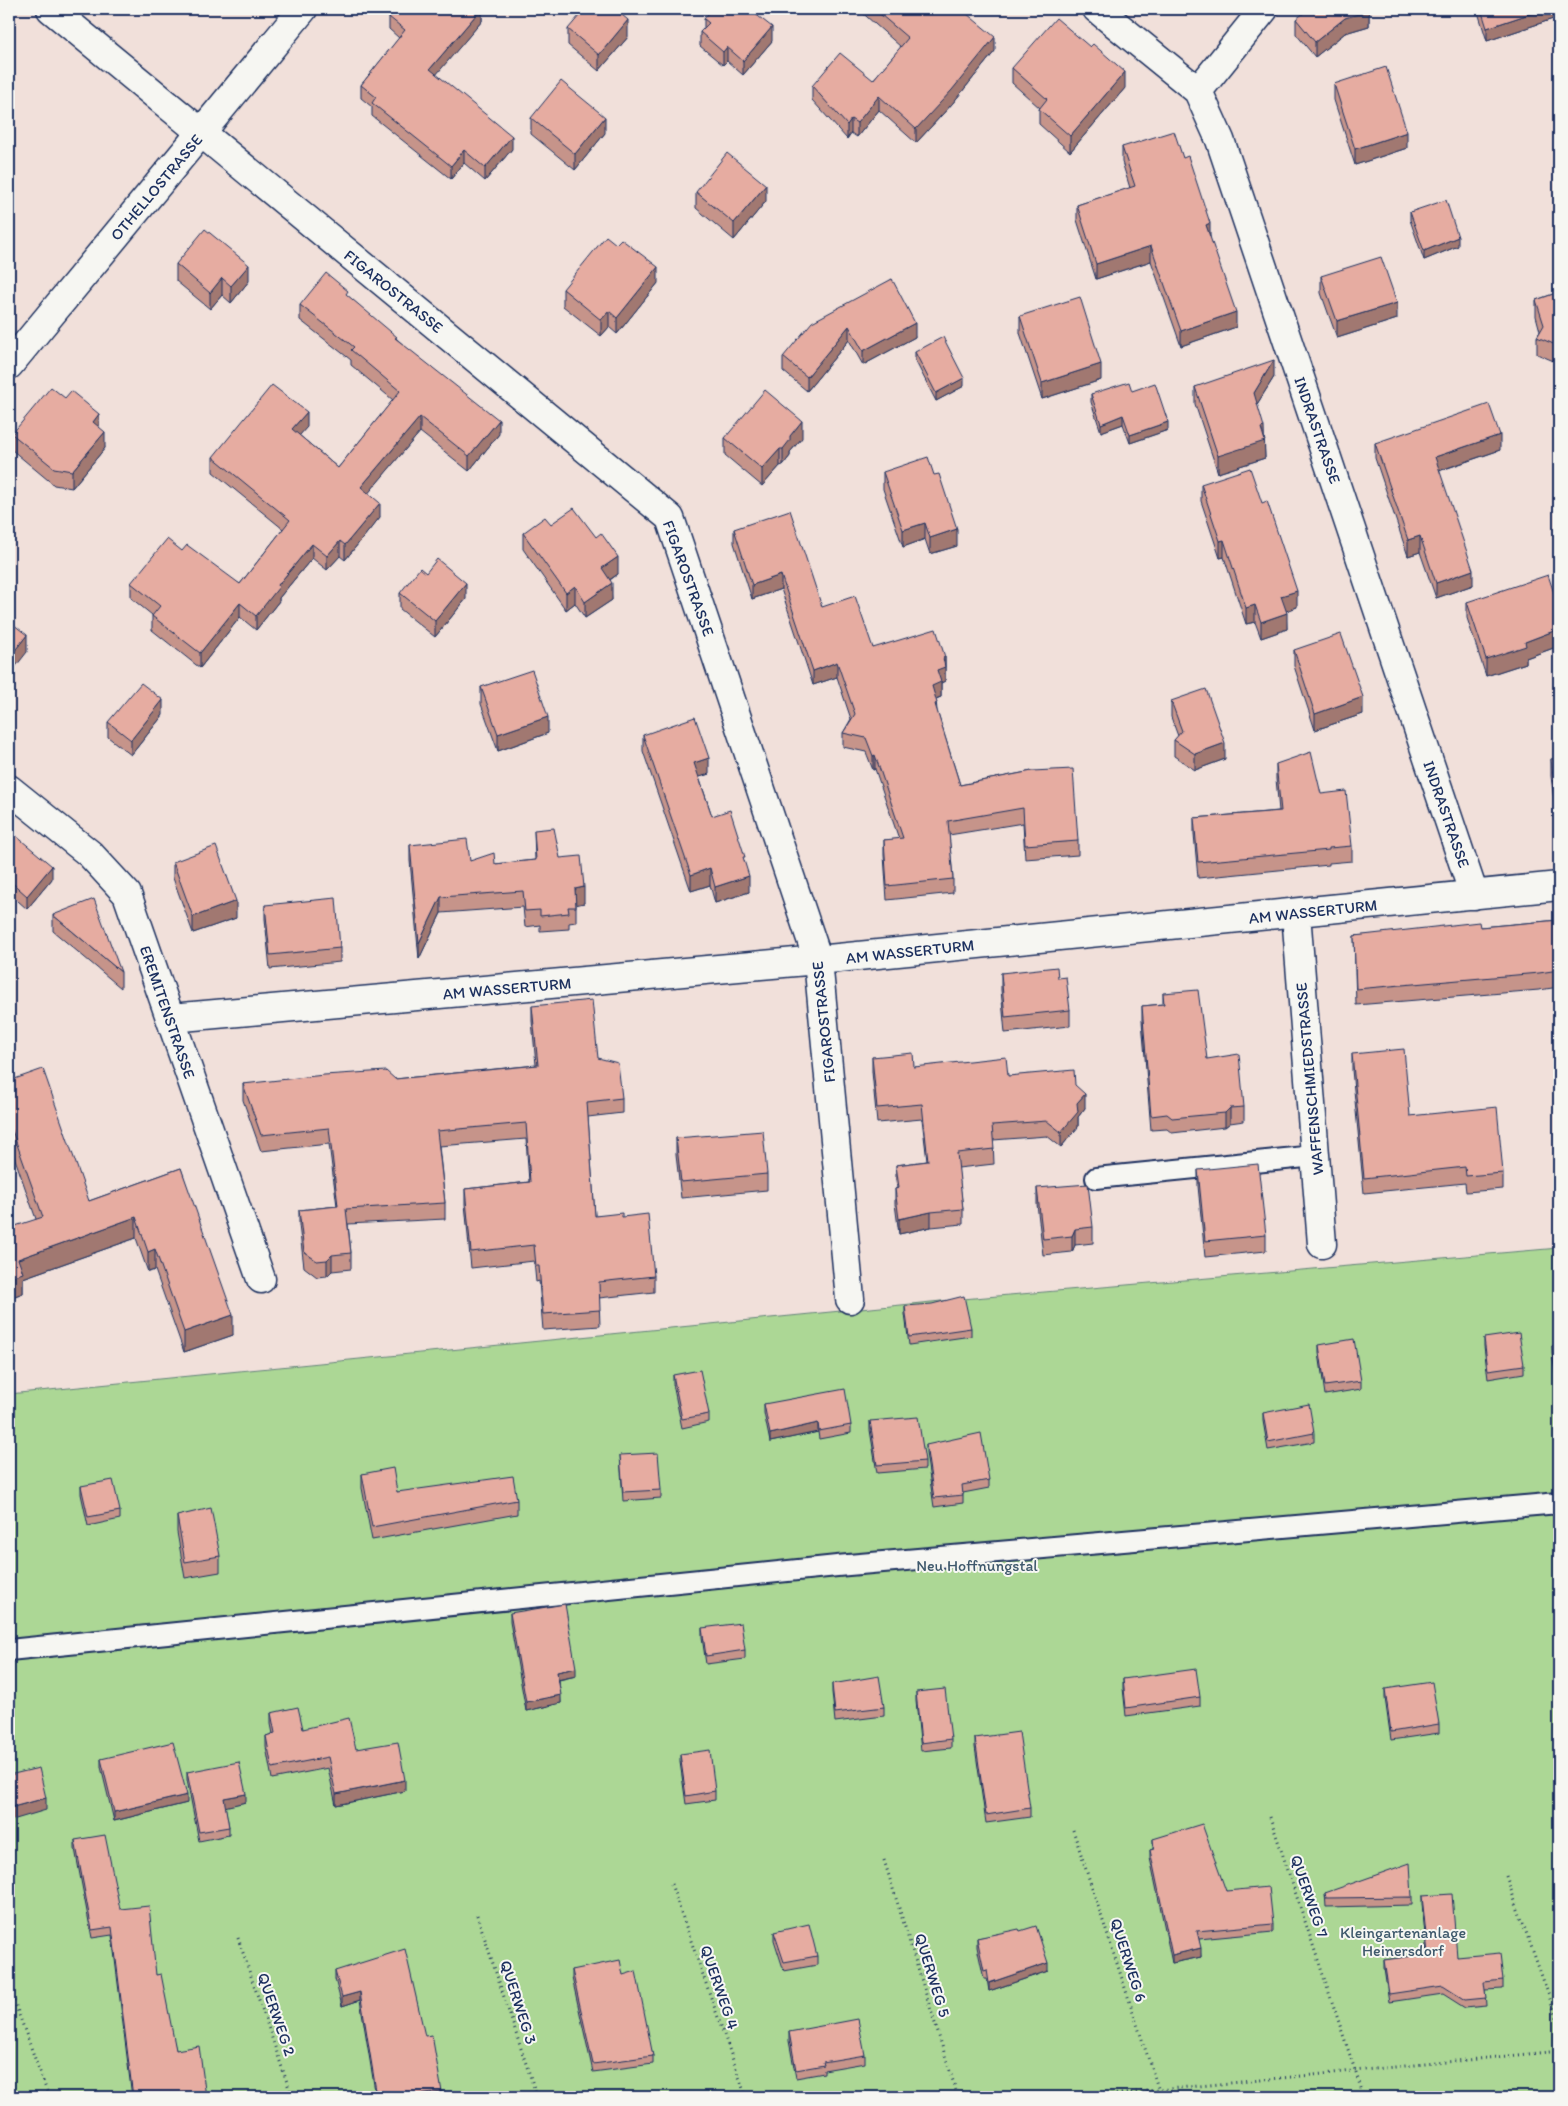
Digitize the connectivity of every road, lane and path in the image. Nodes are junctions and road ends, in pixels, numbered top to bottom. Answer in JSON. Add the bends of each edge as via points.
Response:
{"nodes":[{"id":1,"x":51,"y":9,"type":"edge"},
{"id":2,"x":303,"y":9,"type":"edge"},
{"id":3,"x":1097,"y":9,"type":"edge"},
{"id":4,"x":1264,"y":9,"type":"edge"},
{"id":5,"x":1198,"y":91,"type":"junction"},
{"id":6,"x":202,"y":132,"type":"junction"},
{"id":7,"x":9,"y":365,"type":"edge"},
{"id":8,"x":9,"y":789,"type":"edge"},
{"id":9,"x":1559,"y":886,"type":"edge"},
{"id":10,"x":1474,"y":895,"type":"junction"},
{"id":11,"x":1296,"y":913,"type":"junction"},
{"id":12,"x":818,"y":960,"type":"junction"},
{"id":13,"x":170,"y":1018,"type":"junction"},
{"id":14,"x":1315,"y":1156,"type":"junction"},
{"id":15,"x":1096,"y":1178,"type":"dead end"},
{"id":16,"x":1322,"y":1244,"type":"dead end"},
{"id":17,"x":261,"y":1279,"type":"dead end"},
{"id":18,"x":850,"y":1300,"type":"dead end"},
{"id":19,"x":1559,"y":1503,"type":"edge"},
{"id":20,"x":9,"y":1650,"type":"edge"},
{"id":21,"x":1270,"y":1817,"type":"dead end"},
{"id":22,"x":1073,"y":1830,"type":"dead end"},
{"id":23,"x":884,"y":1860,"type":"dead end"},
{"id":24,"x":1506,"y":1876,"type":"dead end"},
{"id":25,"x":671,"y":1884,"type":"dead end"},
{"id":26,"x":477,"y":1915,"type":"dead end"},
{"id":27,"x":238,"y":1938,"type":"dead end"},
{"id":28,"x":9,"y":1987,"type":"edge"},
{"id":29,"x":1559,"y":2024,"type":"edge"},
{"id":30,"x":1559,"y":2051,"type":"edge"},
{"id":31,"x":1356,"y":2072,"type":"junction"},
{"id":32,"x":1159,"y":2090,"type":"junction"},
{"id":33,"x":49,"y":2097,"type":"edge"},
{"id":34,"x":292,"y":2097,"type":"edge"},
{"id":35,"x":537,"y":2097,"type":"edge"},
{"id":36,"x":746,"y":2097,"type":"edge"},
{"id":37,"x":958,"y":2097,"type":"edge"},
{"id":38,"x":1086,"y":2097,"type":"edge"},
{"id":39,"x":1161,"y":2097,"type":"edge"},
{"id":40,"x":1364,"y":2097,"type":"edge"}],
"edges":[{"from":1,"to":6,"type":"street","name":"FIGAROSTRASSE"},
{"from":2,"to":6,"type":"street","name":"OTHELLOSTRASSE"},
{"from":3,"to":5,"type":"street","name":"INDRASTRASSE"},
{"from":4,"to":5,"type":"street"},
{"from":5,"to":10,"type":"street","name":"INDRASTRASSE","via":[[1220,140]]},
{"from":6,"to":7,"type":"street","name":"OTHELLOSTRASSE"},
{"from":6,"to":12,"type":"street","name":"FIGAROSTRASSE","via":[[670,518]]},
{"from":8,"to":13,"type":"street","name":"EREMITENSTRASSE","via":[[90,854],[127,894]]},
{"from":9,"to":10,"type":"street","name":"AM WASSERTURM"},
{"from":10,"to":11,"type":"street","name":"AM WASSERTURM"},
{"from":11,"to":12,"type":"street","name":"AM WASSERTURM"},
{"from":11,"to":14,"type":"street","name":"WAFFENSCHMIEDSTRASSE"},
{"from":12,"to":13,"type":"street","name":"AM WASSERTURM"},
{"from":12,"to":18,"type":"street","name":"FIGAROSTRASSE"},
{"from":13,"to":17,"type":"street","name":"EREMITENSTRASSE"},
{"from":14,"to":15,"type":"lane"},
{"from":14,"to":16,"type":"street","name":"WAFFENSCHMIEDSTRASSE"},
{"from":19,"to":20,"type":"lane","via":[[837,1566]]},
{"from":21,"to":31,"type":"path","name":"QUERWEG 7"},
{"from":22,"to":32,"type":"path","name":"QUERWEG 6"},
{"from":23,"to":37,"type":"path","name":"QUERWEG 5"},
{"from":24,"to":29,"type":"path"},
{"from":25,"to":36,"type":"path","name":"QUERWEG 4"},
{"from":26,"to":35,"type":"path","name":"QUERWEG 3"},
{"from":27,"to":34,"type":"path","name":"QUERWEG 2"},
{"from":28,"to":33,"type":"path"},
{"from":30,"to":31,"type":"path"},
{"from":31,"to":32,"type":"path"},
{"from":31,"to":40,"type":"path","name":"QUERWEG 7"},
{"from":32,"to":38,"type":"path"},
{"from":32,"to":39,"type":"path","name":"QUERWEG 6"}]}
